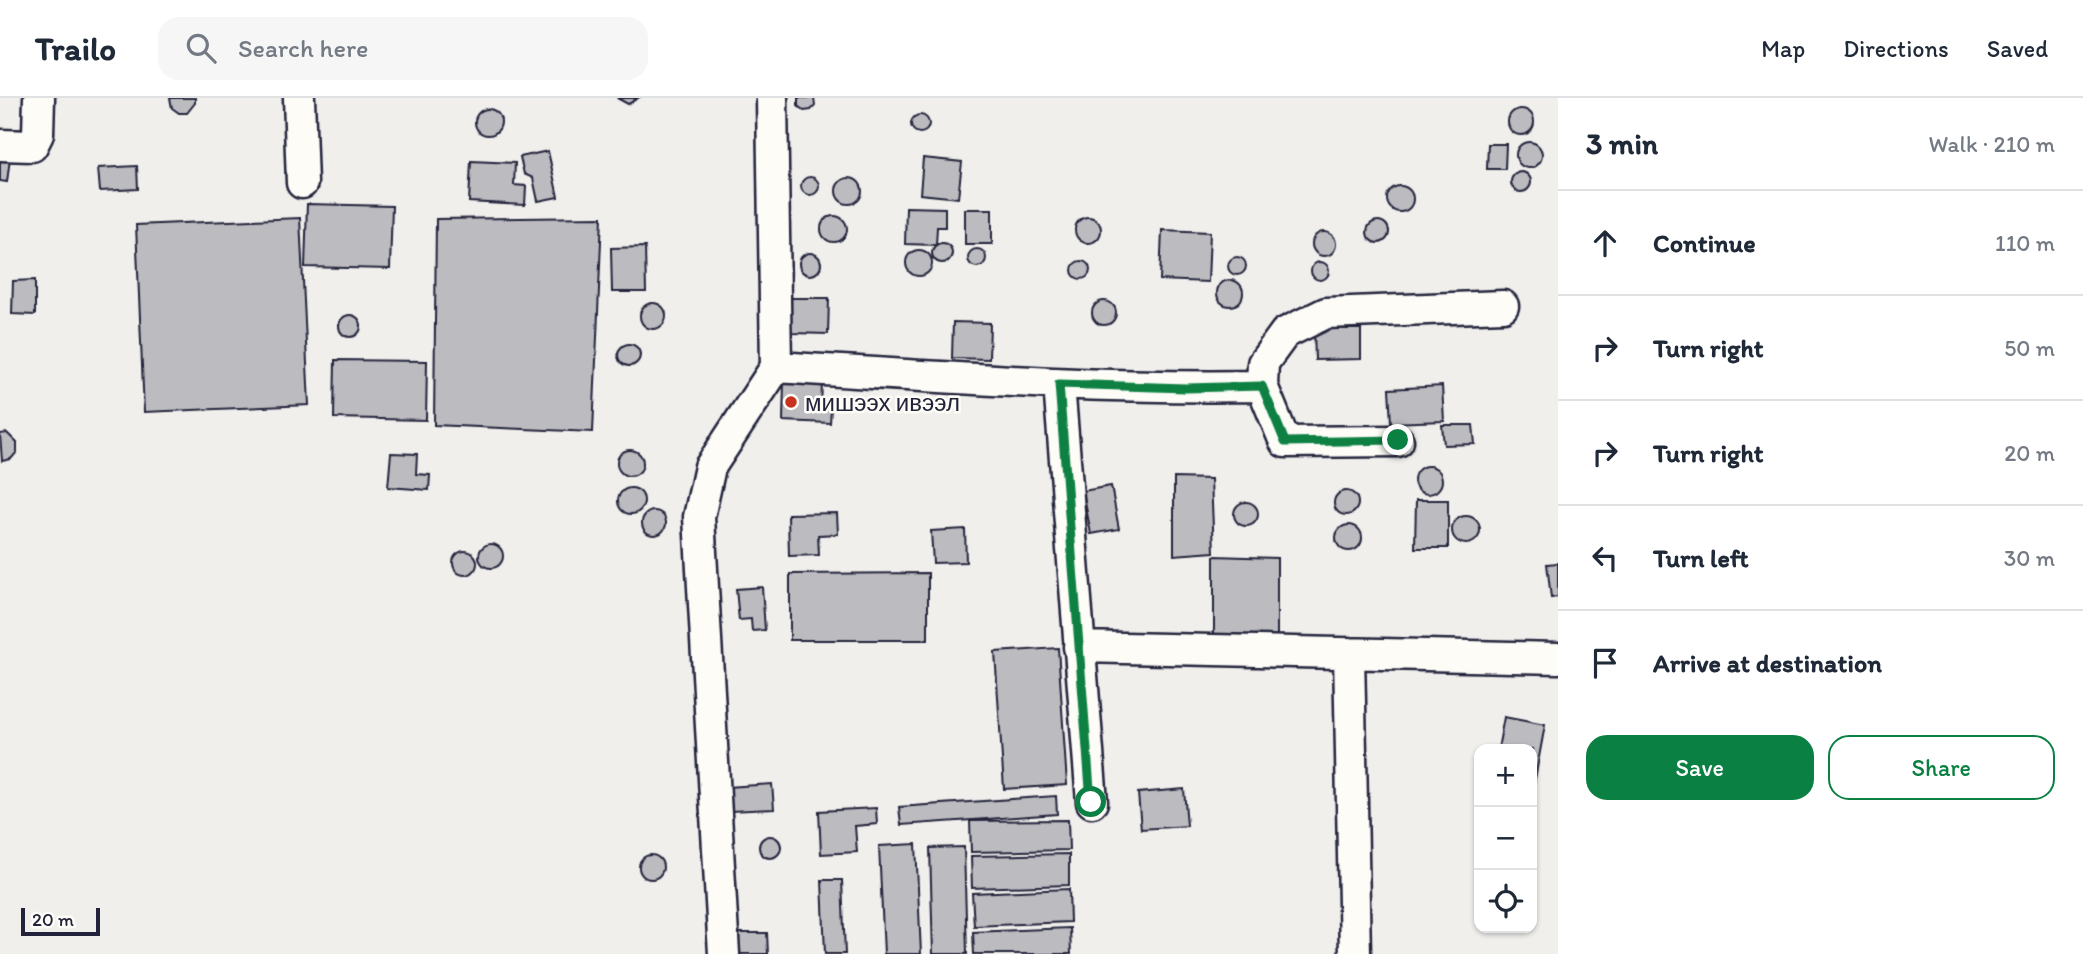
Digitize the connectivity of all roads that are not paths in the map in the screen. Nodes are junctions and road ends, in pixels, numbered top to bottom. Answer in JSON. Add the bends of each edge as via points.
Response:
{"nodes":[{"id":1,"x":39,"y":98,"type":"edge"},
{"id":2,"x":299,"y":98,"type":"edge"},
{"id":3,"x":772,"y":98,"type":"edge"},
{"id":4,"x":0,"y":145,"type":"edge"},
{"id":5,"x":302,"y":183,"type":"dead end"},
{"id":6,"x":1503,"y":306,"type":"dead end"},
{"id":7,"x":776,"y":367,"type":"junction"},
{"id":8,"x":1059,"y":384,"type":"junction"},
{"id":9,"x":1262,"y":386,"type":"junction"},
{"id":10,"x":1398,"y":440,"type":"dead end"},
{"id":11,"x":1079,"y":647,"type":"junction"},
{"id":12,"x":1349,"y":653,"type":"junction"},
{"id":13,"x":1558,"y":658,"type":"edge"},
{"id":14,"x":1091,"y":802,"type":"dead end"},
{"id":15,"x":724,"y":954,"type":"edge"},
{"id":16,"x":1355,"y":954,"type":"edge"}],
"edges":[{"from":1,"to":4,"type":"street","via":[[38,134],[32,146]]},
{"from":2,"to":5,"type":"street"},
{"from":3,"to":7,"type":"street"},
{"from":6,"to":9,"type":"street","via":[[1326,313],[1285,333],[1263,363]]},
{"from":7,"to":8,"type":"street"},
{"from":7,"to":15,"type":"street","via":[[710,467],[699,517]]},
{"from":8,"to":9,"type":"street"},
{"from":8,"to":11,"type":"street"},
{"from":9,"to":10,"type":"street","via":[[1285,442]]},
{"from":11,"to":12,"type":"street"},
{"from":11,"to":14,"type":"street"},
{"from":12,"to":13,"type":"street"},
{"from":12,"to":16,"type":"street"}]}
